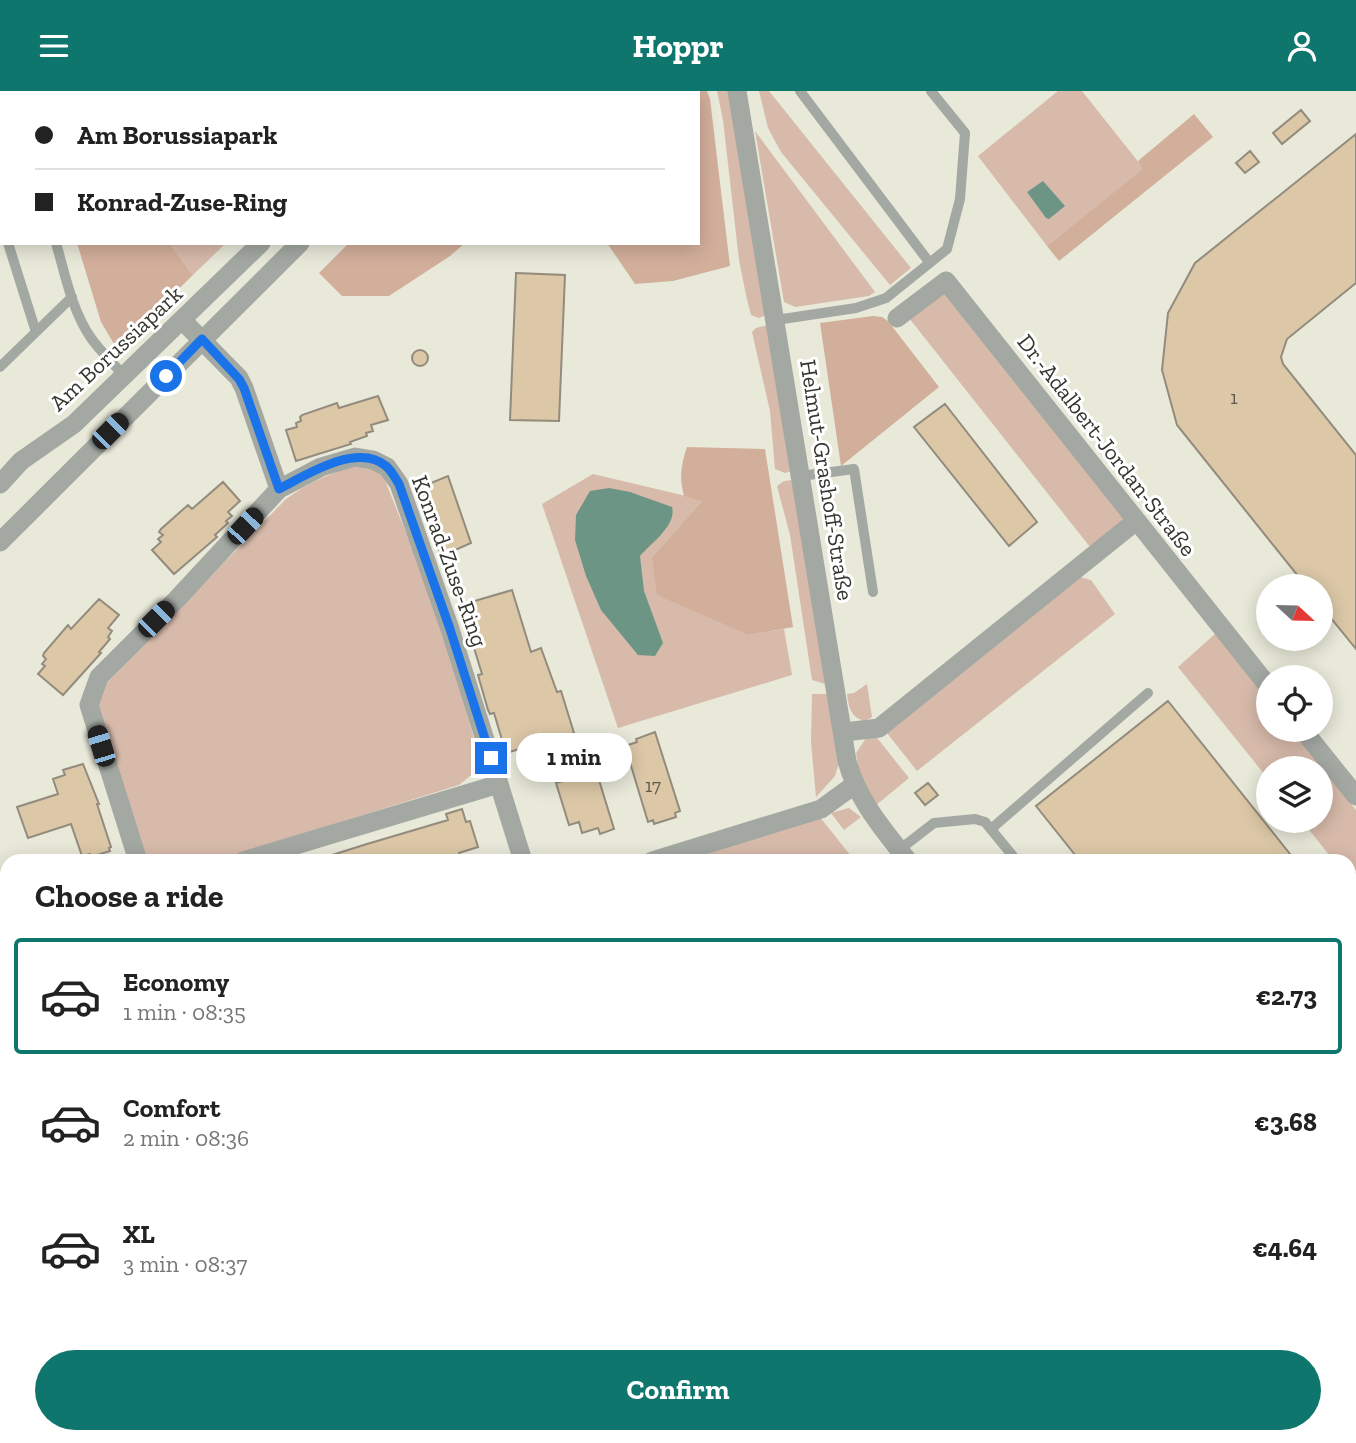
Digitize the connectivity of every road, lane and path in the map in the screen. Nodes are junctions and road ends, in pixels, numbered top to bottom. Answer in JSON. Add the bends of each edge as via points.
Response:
{"nodes":[{"id":1,"x":737,"y":91,"type":"edge"},
{"id":2,"x":800,"y":91,"type":"edge"},
{"id":3,"x":931,"y":91,"type":"edge"},
{"id":4,"x":9,"y":245,"type":"edge"},
{"id":5,"x":57,"y":245,"type":"edge"},
{"id":6,"x":259,"y":245,"type":"edge"},
{"id":7,"x":298,"y":245,"type":"edge"},
{"id":8,"x":929,"y":262,"type":"junction"},
{"id":9,"x":72,"y":297,"type":"junction"},
{"id":10,"x":897,"y":318,"type":"dead end"},
{"id":11,"x":182,"y":320,"type":"junction"},
{"id":12,"x":776,"y":320,"type":"junction"},
{"id":13,"x":36,"y":333,"type":"junction"},
{"id":14,"x":202,"y":339,"type":"junction"},
{"id":15,"x":1,"y":363,"type":"edge"},
{"id":16,"x":124,"y":376,"type":"junction"},
{"id":17,"x":801,"y":476,"type":"junction"},
{"id":18,"x":0,"y":484,"type":"edge"},
{"id":19,"x":279,"y":489,"type":"junction"},
{"id":20,"x":1136,"y":521,"type":"junction"},
{"id":21,"x":0,"y":542,"type":"edge"},
{"id":22,"x":873,"y":592,"type":"dead end"},
{"id":23,"x":1256,"y":671,"type":"edge"},
{"id":24,"x":1148,"y":693,"type":"dead end"},
{"id":25,"x":844,"y":733,"type":"junction"},
{"id":26,"x":1313,"y":742,"type":"edge"},
{"id":27,"x":499,"y":784,"type":"junction"},
{"id":28,"x":854,"y":785,"type":"junction"},
{"id":29,"x":1356,"y":796,"type":"edge"},
{"id":30,"x":991,"y":829,"type":"junction"},
{"id":31,"x":305,"y":853,"type":"edge"},
{"id":32,"x":136,"y":854,"type":"edge"},
{"id":33,"x":521,"y":854,"type":"edge"},
{"id":34,"x":675,"y":854,"type":"edge"},
{"id":35,"x":903,"y":854,"type":"edge"},
{"id":36,"x":905,"y":854,"type":"edge"},
{"id":37,"x":1011,"y":854,"type":"edge"}],
"edges":[{"from":1,"to":12,"type":"street","name":"Helmut-Grashoff-Straße"},
{"from":2,"to":8,"type":"lane"},
{"from":3,"to":8,"type":"lane","via":[[965,134],[960,199],[947,249]]},
{"from":4,"to":13,"type":"lane"},
{"from":5,"to":9,"type":"lane"},
{"from":6,"to":11,"type":"street","name":"Am Borussiapark"},
{"from":7,"to":14,"type":"street"},
{"from":8,"to":12,"type":"lane","via":[[886,298],[856,308]]},
{"from":9,"to":13,"type":"lane"},
{"from":9,"to":16,"type":"lane","via":[[90,337]]},
{"from":10,"to":20,"type":"street","name":"Dr.-Adalbert-Jordan-Straße","via":[[946,281]]},
{"from":11,"to":14,"type":"street"},
{"from":11,"to":16,"type":"street","name":"Am Borussiapark"},
{"from":12,"to":17,"type":"street","name":"Helmut-Grashoff-Straße"},
{"from":13,"to":15,"type":"lane"},
{"from":14,"to":19,"type":"street","via":[[244,388]]},
{"from":14,"to":21,"type":"street"},
{"from":16,"to":18,"type":"street","name":"Am Borussiapark","via":[[74,424],[21,461]]},
{"from":17,"to":22,"type":"lane","via":[[854,469]]},
{"from":17,"to":25,"type":"street","name":"Helmut-Grashoff-Straße"},
{"from":19,"to":27,"type":"street","name":"Konrad-Zuse-Ring","via":[[321,467],[355,457],[380,463],[393,475],[450,629]]},
{"from":19,"to":32,"type":"street","name":"Konrad-Zuse-Ring","via":[[99,677],[89,705]]},
{"from":20,"to":23,"type":"street","name":"Dr.-Adalbert-Jordan-Straße"},
{"from":20,"to":25,"type":"street","via":[[879,728]]},
{"from":24,"to":30,"type":"lane"},
{"from":25,"to":28,"type":"street","name":"Helmut-Grashoff-Straße"},
{"from":26,"to":29,"type":"street"},
{"from":27,"to":31,"type":"street"},
{"from":27,"to":33,"type":"street","name":"Konrad-Zuse-Ring"},
{"from":28,"to":34,"type":"street","via":[[821,809]]},
{"from":28,"to":35,"type":"street","name":"Helmut-Grashoff-Straße"},
{"from":30,"to":36,"type":"lane","via":[[975,819],[934,823]]},
{"from":30,"to":37,"type":"lane"}]}
